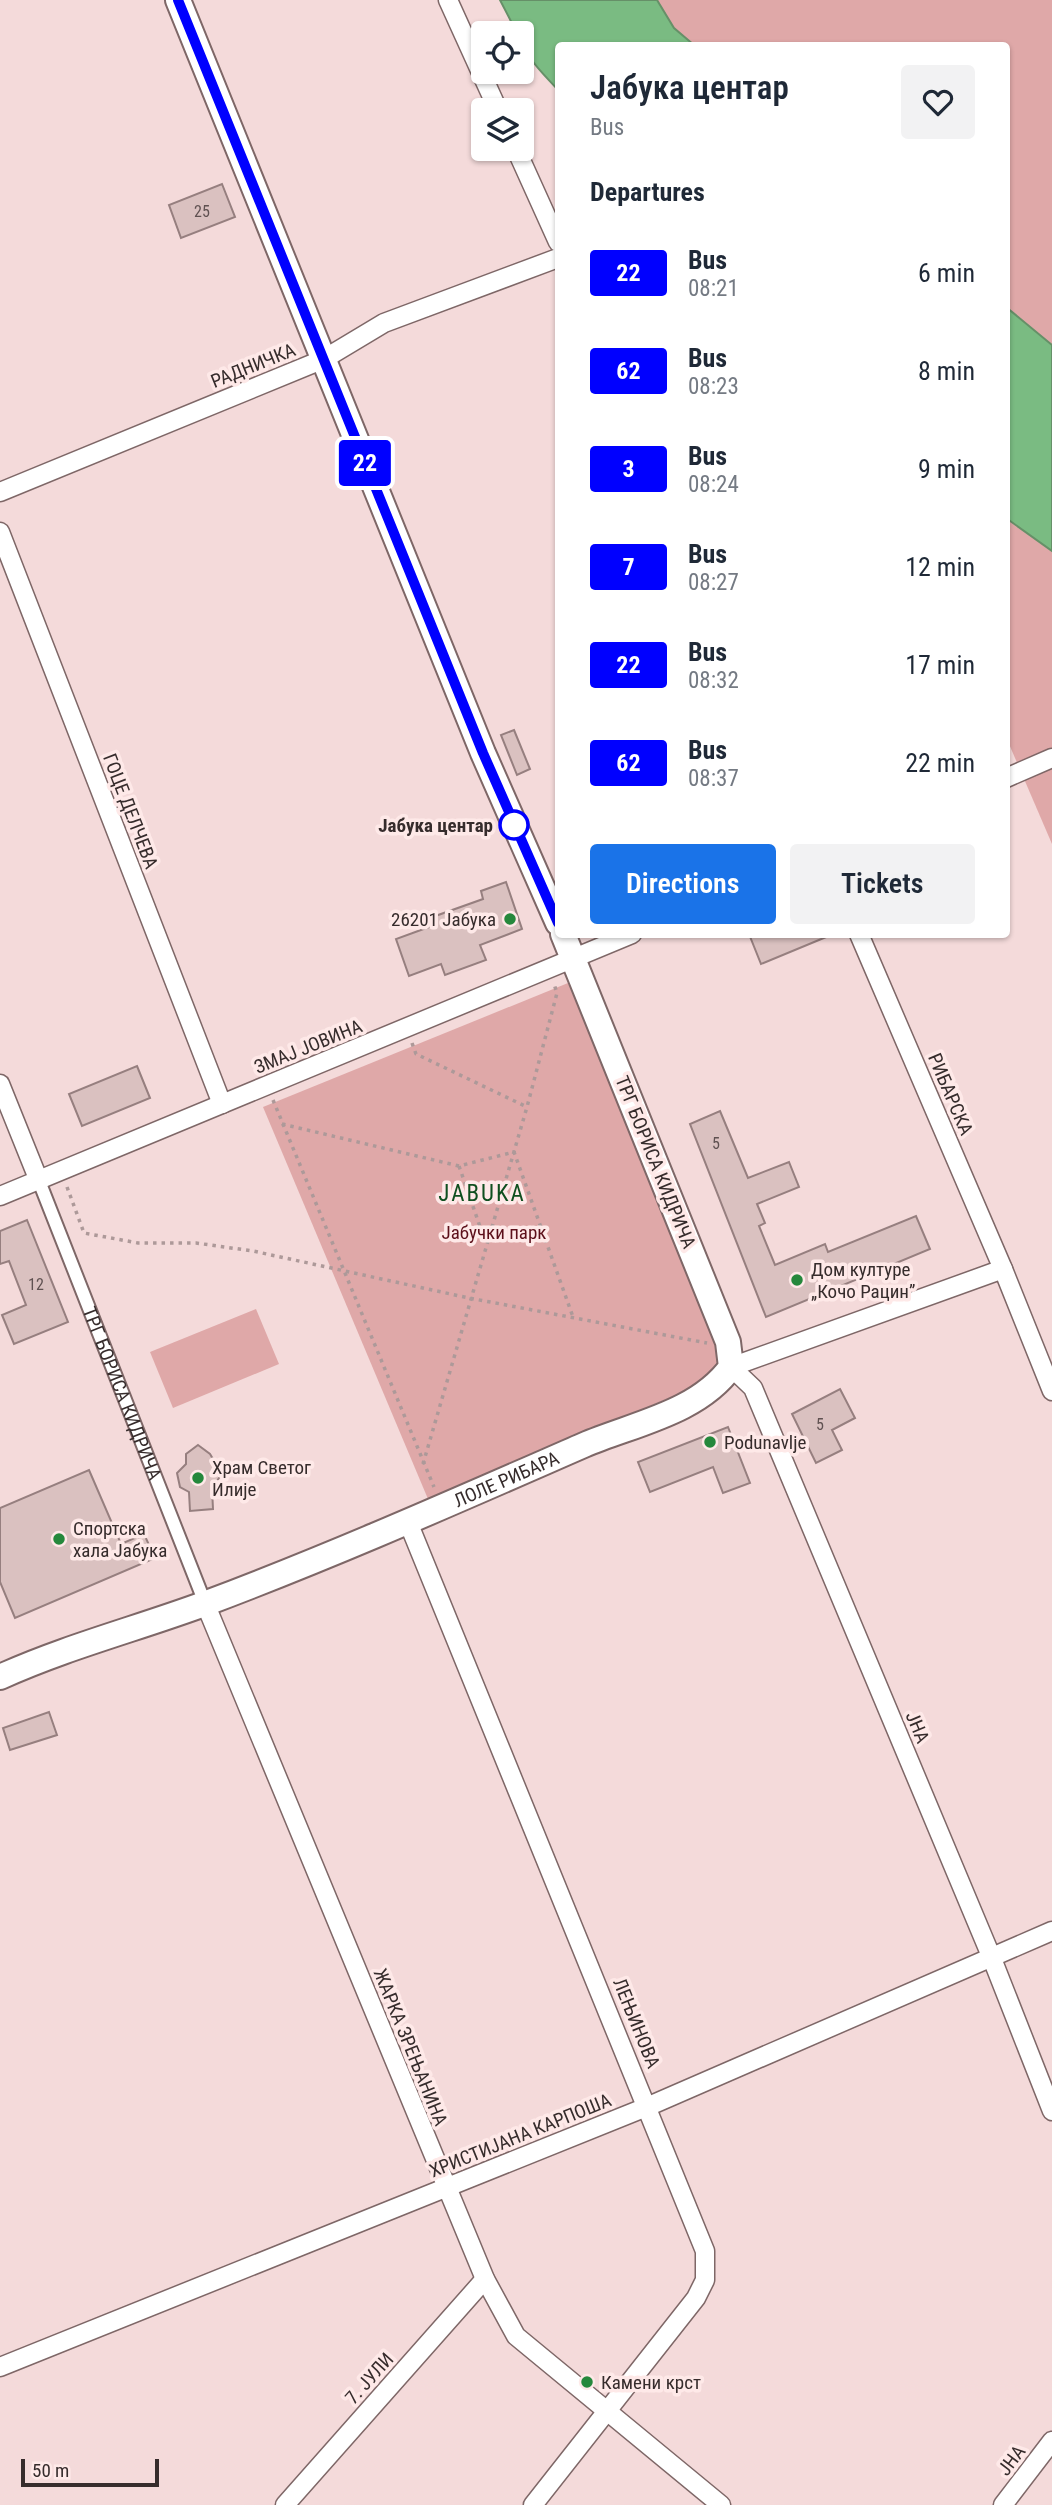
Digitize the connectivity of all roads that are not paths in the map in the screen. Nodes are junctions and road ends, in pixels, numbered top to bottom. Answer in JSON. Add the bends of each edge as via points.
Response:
{"nodes":[{"id":1,"x":178,"y":0,"type":"edge"},
{"id":2,"x":448,"y":0,"type":"edge"},
{"id":3,"x":493,"y":98,"type":"edge"},
{"id":4,"x":521,"y":161,"type":"edge"},
{"id":5,"x":555,"y":235,"type":"edge"},
{"id":6,"x":555,"y":258,"type":"edge"},
{"id":7,"x":324,"y":359,"type":"junction"},
{"id":8,"x":0,"y":492,"type":"edge"},
{"id":9,"x":0,"y":533,"type":"edge"},
{"id":10,"x":1052,"y":758,"type":"edge"},
{"id":11,"x":1010,"y":776,"type":"edge"},
{"id":12,"x":555,"y":916,"type":"edge"},
{"id":13,"x":565,"y":938,"type":"edge"},
{"id":14,"x":622,"y":938,"type":"edge"},
{"id":15,"x":861,"y":938,"type":"edge"},
{"id":16,"x":574,"y":958,"type":"junction"},
{"id":17,"x":0,"y":1084,"type":"edge"},
{"id":18,"x":222,"y":1104,"type":"junction"},
{"id":19,"x":39,"y":1181,"type":"junction"},
{"id":20,"x":0,"y":1196,"type":"edge"},
{"id":21,"x":1003,"y":1269,"type":"junction"},
{"id":22,"x":731,"y":1367,"type":"junction"},
{"id":23,"x":1052,"y":1391,"type":"edge"},
{"id":24,"x":408,"y":1522,"type":"junction"},
{"id":25,"x":205,"y":1603,"type":"junction"},
{"id":26,"x":0,"y":1677,"type":"edge"},
{"id":27,"x":1052,"y":1931,"type":"edge"},
{"id":28,"x":991,"y":1956,"type":"junction"},
{"id":29,"x":649,"y":2106,"type":"junction"},
{"id":30,"x":1052,"y":2111,"type":"edge"},
{"id":31,"x":447,"y":2188,"type":"junction"},
{"id":32,"x":485,"y":2279,"type":"junction"},
{"id":33,"x":0,"y":2367,"type":"edge"},
{"id":34,"x":606,"y":2413,"type":"junction"},
{"id":35,"x":1052,"y":2441,"type":"edge"},
{"id":36,"x":285,"y":2505,"type":"edge"},
{"id":37,"x":533,"y":2505,"type":"edge"},
{"id":38,"x":721,"y":2505,"type":"edge"},
{"id":39,"x":1003,"y":2505,"type":"edge"}],
"edges":[{"from":1,"to":7,"type":"main road"},
{"from":2,"to":3,"type":"street"},
{"from":4,"to":5,"type":"street"},
{"from":6,"to":7,"type":"street","name":"РАДНИЧКА","via":[[384,323]]},
{"from":7,"to":8,"type":"street","name":"РАДНИЧКА"},
{"from":7,"to":12,"type":"main road","via":[[483,753]]},
{"from":9,"to":18,"type":"street","name":"ГОЦЕ ДЕЛЧЕВА"},
{"from":10,"to":11,"type":"street"},
{"from":13,"to":16,"type":"main road","name":"ТРГ БОРИСА КИДРИЧА"},
{"from":14,"to":16,"type":"street","name":"ЗМАЈ ЈОВИНА"},
{"from":15,"to":21,"type":"street","name":"РИБАРСКА"},
{"from":16,"to":18,"type":"street","name":"ЗМАЈ ЈОВИНА"},
{"from":16,"to":22,"type":"main road","name":"ТРГ БОРИСА КИДРИЧА","via":[[728,1342]]},
{"from":17,"to":19,"type":"street"},
{"from":18,"to":19,"type":"street","name":"ЗМАЈ ЈОВИНА"},
{"from":19,"to":20,"type":"street","name":"ЗМАЈ ЈОВИНА"},
{"from":19,"to":25,"type":"street","name":"ТРГ БОРИСА КИДРИЧА"},
{"from":21,"to":22,"type":"street","name":"ЛОЛЕ РИБАРА"},
{"from":21,"to":23,"type":"street","name":"РИБАРСКА"},
{"from":22,"to":24,"type":"main road","name":"ЛОЛЕ РИБАРА","via":[[719,1384],[663,1415]]},
{"from":22,"to":28,"type":"street","name":"ЈНА","via":[[753,1388]]},
{"from":24,"to":25,"type":"main road","name":"ЛОЛЕ РИБАРА"},
{"from":24,"to":29,"type":"street","name":"ЛЕЊИНОВА"},
{"from":25,"to":26,"type":"main road","name":"ЛОЛЕ РИБАРА"},
{"from":25,"to":31,"type":"street","name":"ЖАРКА ЗРЕЊАНИНА"},
{"from":27,"to":28,"type":"street","name":"ХРИСТИЈАНА КАРПОША"},
{"from":28,"to":29,"type":"street","name":"ХРИСТИЈАНА КАРПОША"},
{"from":28,"to":30,"type":"street","name":"ЈНА"},
{"from":29,"to":31,"type":"street","name":"ХРИСТИЈАНА КАРПОША"},
{"from":29,"to":34,"type":"street","name":"ЛЕЊИНОВА","via":[[705,2251],[705,2280],[696,2298]]},
{"from":31,"to":32,"type":"street","name":"ЖАРКА ЗРЕЊАНИНА"},
{"from":31,"to":33,"type":"street","name":"ХРИСТИЈАНА КАРПОША"},
{"from":32,"to":34,"type":"street","name":"ЖАРКА ЗРЕЊАНИНА","via":[[516,2336]]},
{"from":32,"to":36,"type":"street","name":"7. ЈУЛИ"},
{"from":34,"to":37,"type":"street","name":"ЛЕЊИНОВА"},
{"from":34,"to":38,"type":"street","name":"ЖАРКА ЗРЕЊАНИНА"},
{"from":35,"to":39,"type":"street","name":"ЈНА"}]}
